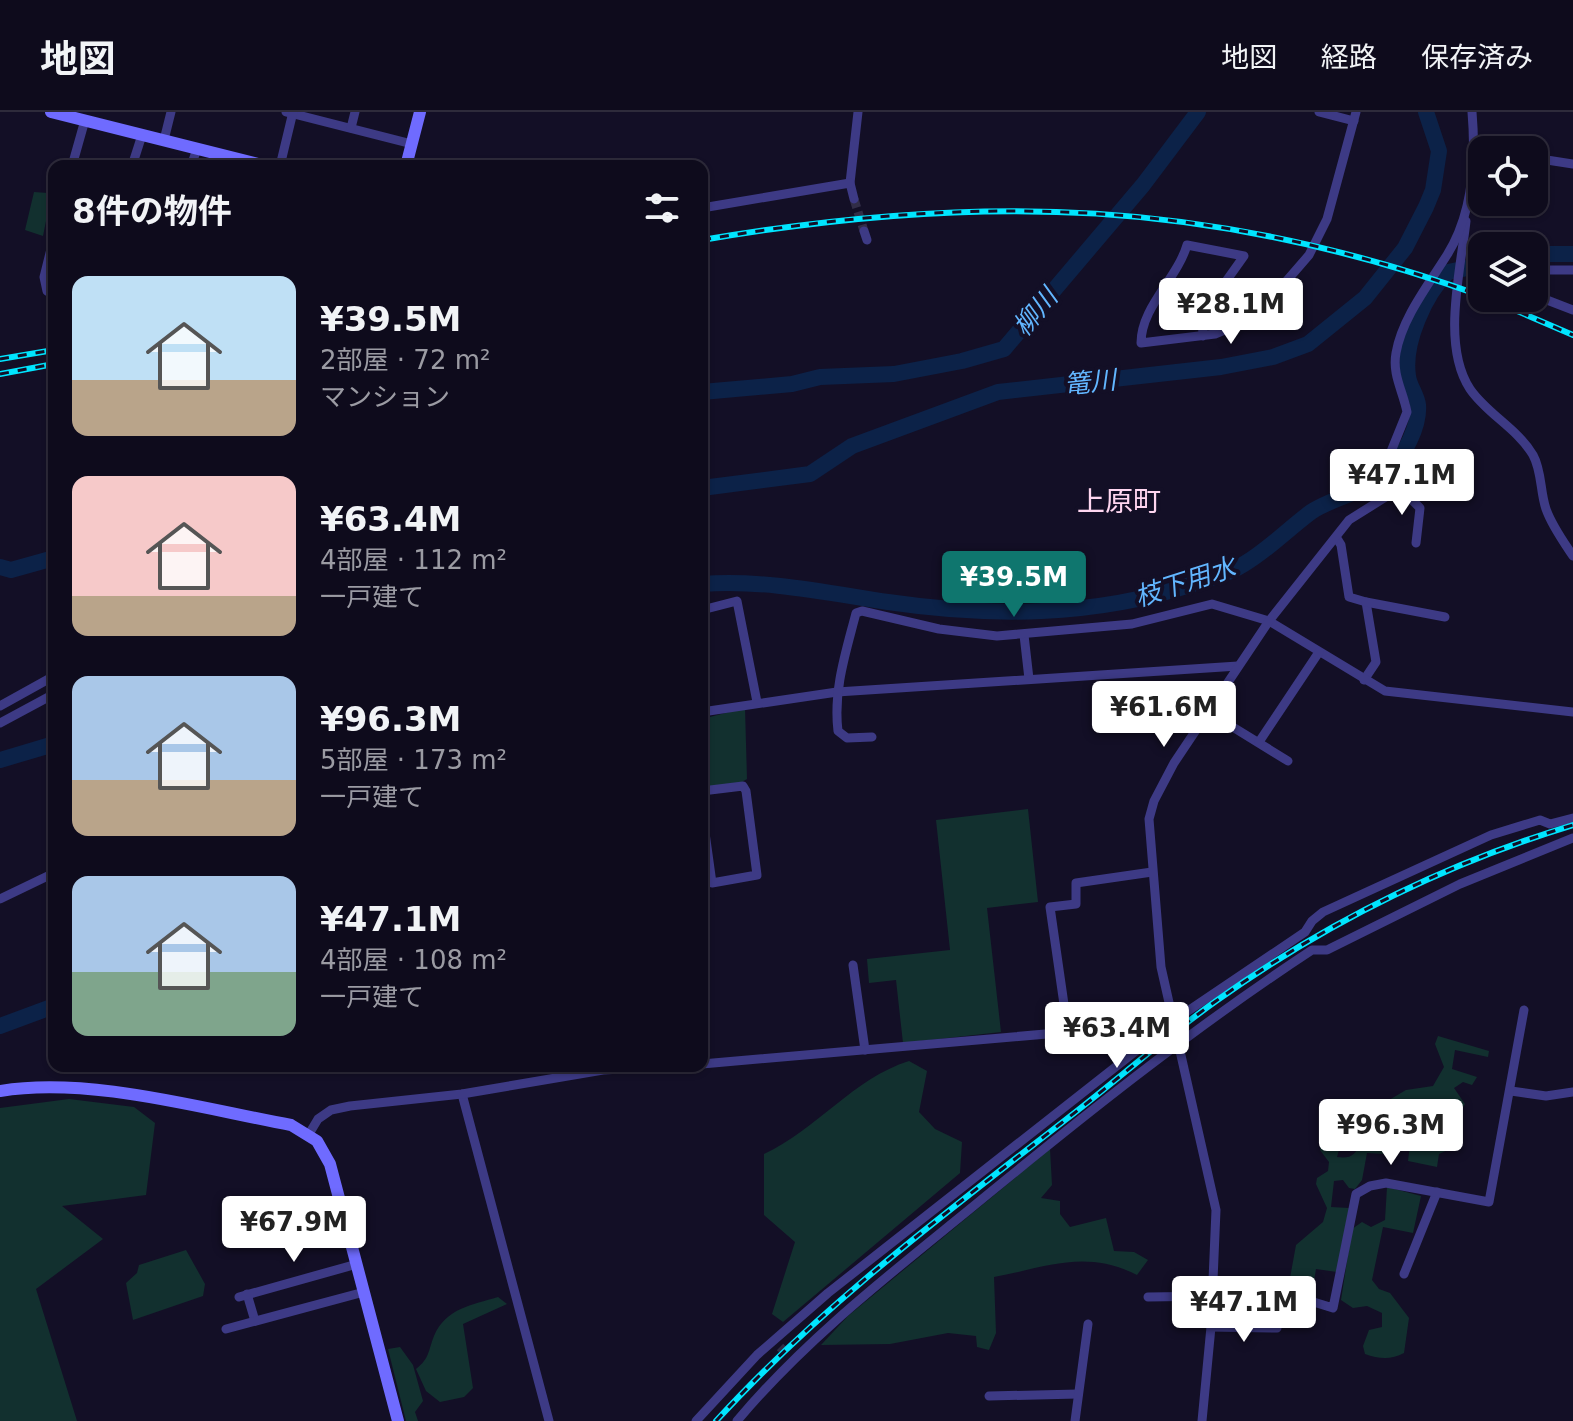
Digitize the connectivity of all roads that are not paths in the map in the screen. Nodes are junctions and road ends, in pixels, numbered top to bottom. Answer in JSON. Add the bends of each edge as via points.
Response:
{"nodes":[{"id":1,"x":51,"y":112,"type":"edge"},
{"id":2,"x":171,"y":112,"type":"edge"},
{"id":3,"x":355,"y":112,"type":"edge"},
{"id":4,"x":420,"y":112,"type":"edge"},
{"id":5,"x":858,"y":112,"type":"edge"},
{"id":6,"x":1319,"y":112,"type":"edge"},
{"id":7,"x":1472,"y":112,"type":"edge"},
{"id":8,"x":291,"y":113,"type":"edge"},
{"id":9,"x":1355,"y":116,"type":"edge"},
{"id":10,"x":85,"y":120,"type":"junction"},
{"id":11,"x":351,"y":128,"type":"junction"},
{"id":12,"x":142,"y":135,"type":"junction"},
{"id":13,"x":1476,"y":136,"type":"edge"},
{"id":14,"x":164,"y":140,"type":"junction"},
{"id":15,"x":412,"y":144,"type":"junction"},
{"id":16,"x":197,"y":149,"type":"junction"},
{"id":17,"x":74,"y":160,"type":"edge"},
{"id":18,"x":134,"y":160,"type":"edge"},
{"id":19,"x":193,"y":160,"type":"edge"},
{"id":20,"x":242,"y":160,"type":"edge"},
{"id":21,"x":281,"y":160,"type":"edge"},
{"id":22,"x":408,"y":160,"type":"edge"},
{"id":23,"x":1548,"y":160,"type":"edge"},
{"id":24,"x":1573,"y":164,"type":"edge"},
{"id":25,"x":850,"y":183,"type":"junction"},
{"id":26,"x":854,"y":199,"type":"tunnel mouth"},
{"id":27,"x":1468,"y":202,"type":"edge"},
{"id":28,"x":708,"y":207,"type":"edge"},
{"id":29,"x":1466,"y":211,"type":"junction"},
{"id":30,"x":48,"y":261,"type":"edge"},
{"id":31,"x":1548,"y":270,"type":"edge"},
{"id":32,"x":1573,"y":270,"type":"edge"},
{"id":33,"x":48,"y":292,"type":"edge"},
{"id":34,"x":1548,"y":300,"type":"edge"},
{"id":35,"x":1573,"y":310,"type":"edge"},
{"id":36,"x":1203,"y":336,"type":"junction"},
{"id":37,"x":1399,"y":484,"type":"junction"},
{"id":38,"x":1336,"y":537,"type":"junction"},
{"id":39,"x":1416,"y":543,"type":"dead end"},
{"id":40,"x":1573,"y":556,"type":"edge"},
{"id":41,"x":1366,"y":602,"type":"junction"},
{"id":42,"x":708,"y":608,"type":"edge"},
{"id":43,"x":1445,"y":617,"type":"dead end"},
{"id":44,"x":1269,"y":621,"type":"junction"},
{"id":45,"x":1024,"y":635,"type":"junction"},
{"id":46,"x":1319,"y":652,"type":"junction"},
{"id":47,"x":1238,"y":666,"type":"junction"},
{"id":48,"x":48,"y":679,"type":"edge"},
{"id":49,"x":1029,"y":679,"type":"junction"},
{"id":50,"x":1364,"y":680,"type":"junction"},
{"id":51,"x":837,"y":692,"type":"junction"},
{"id":52,"x":48,"y":697,"type":"edge"},
{"id":53,"x":757,"y":702,"type":"junction"},
{"id":54,"x":0,"y":706,"type":"edge"},
{"id":55,"x":1572,"y":710,"type":"edge"},
{"id":56,"x":708,"y":711,"type":"edge"},
{"id":57,"x":1210,"y":713,"type":"junction"},
{"id":58,"x":0,"y":723,"type":"edge"},
{"id":59,"x":872,"y":737,"type":"dead end"},
{"id":60,"x":1259,"y":742,"type":"junction"},
{"id":61,"x":1288,"y":761,"type":"dead end"},
{"id":62,"x":708,"y":790,"type":"edge"},
{"id":63,"x":1573,"y":818,"type":"edge"},
{"id":64,"x":1573,"y":838,"type":"edge"},
{"id":65,"x":708,"y":854,"type":"edge"},
{"id":66,"x":1152,"y":872,"type":"junction"},
{"id":67,"x":48,"y":876,"type":"edge"},
{"id":68,"x":0,"y":899,"type":"edge"},
{"id":69,"x":853,"y":965,"type":"dead end"},
{"id":70,"x":1524,"y":1010,"type":"dead end"},
{"id":71,"x":1172,"y":1023,"type":"junction"},
{"id":72,"x":1068,"y":1032,"type":"junction"},
{"id":73,"x":1180,"y":1046,"type":"junction"},
{"id":74,"x":865,"y":1050,"type":"junction"},
{"id":75,"x":708,"y":1063,"type":"edge"},
{"id":76,"x":581,"y":1072,"type":"edge"},
{"id":77,"x":0,"y":1091,"type":"edge"},
{"id":78,"x":1511,"y":1091,"type":"junction"},
{"id":79,"x":1573,"y":1092,"type":"edge"},
{"id":80,"x":462,"y":1094,"type":"junction"},
{"id":81,"x":309,"y":1134,"type":"junction"},
{"id":82,"x":1437,"y":1192,"type":"junction"},
{"id":83,"x":357,"y":1264,"type":"junction"},
{"id":84,"x":1404,"y":1274,"type":"dead end"},
{"id":85,"x":364,"y":1292,"type":"junction"},
{"id":86,"x":1213,"y":1296,"type":"junction"},
{"id":87,"x":1148,"y":1297,"type":"dead end"},
{"id":88,"x":255,"y":1321,"type":"junction"},
{"id":89,"x":1088,"y":1324,"type":"dead end"},
{"id":90,"x":1211,"y":1327,"type":"junction"},
{"id":91,"x":1277,"y":1328,"type":"dead end"},
{"id":92,"x":226,"y":1329,"type":"dead end"},
{"id":93,"x":1078,"y":1394,"type":"junction"},
{"id":94,"x":989,"y":1396,"type":"dead end"},
{"id":95,"x":749,"y":1406,"type":"junction"},
{"id":96,"x":398,"y":1421,"type":"edge"},
{"id":97,"x":549,"y":1421,"type":"edge"},
{"id":98,"x":696,"y":1421,"type":"edge"},
{"id":99,"x":737,"y":1421,"type":"edge"},
{"id":100,"x":749,"y":1421,"type":"edge"},
{"id":101,"x":1075,"y":1421,"type":"edge"},
{"id":102,"x":1202,"y":1421,"type":"edge"}],
"edges":[{"from":1,"to":10,"type":"street"},
{"from":2,"to":14,"type":"street"},
{"from":3,"to":11,"type":"street"},
{"from":4,"to":15,"type":"street"},
{"from":5,"to":25,"type":"street"},
{"from":6,"to":9,"type":"street"},
{"from":7,"to":13,"type":"street"},
{"from":8,"to":11,"type":"street"},
{"from":8,"to":21,"type":"street"},
{"from":9,"to":36,"type":"street","via":[[1327,219],[1309,255],[1267,303],[1234,326]]},
{"from":10,"to":12,"type":"street"},
{"from":10,"to":17,"type":"street"},
{"from":11,"to":15,"type":"street"},
{"from":12,"to":14,"type":"street"},
{"from":12,"to":18,"type":"street"},
{"from":14,"to":16,"type":"street"},
{"from":15,"to":22,"type":"street"},
{"from":16,"to":19,"type":"street"},
{"from":16,"to":20,"type":"street"},
{"from":23,"to":24,"type":"street"},
{"from":25,"to":26,"type":"street"},
{"from":25,"to":28,"type":"street"},
{"from":27,"to":29,"type":"street"},
{"from":29,"to":37,"type":"street","via":[[1399,340],[1396,378],[1407,412],[1388,459]]},
{"from":29,"to":40,"type":"street","via":[[1455,326],[1466,380],[1534,456],[1546,507]]},
{"from":30,"to":33,"type":"street"},
{"from":31,"to":32,"type":"street"},
{"from":34,"to":35,"type":"street"},
{"from":36,"to":36,"type":"street","via":[[1202,315],[1244,256],[1187,245],[1141,327],[1141,343]]},
{"from":37,"to":38,"type":"street","via":[[1349,520]]},
{"from":37,"to":39,"type":"street","via":[[1420,508]]},
{"from":38,"to":41,"type":"street","via":[[1349,597]]},
{"from":38,"to":44,"type":"street"},
{"from":41,"to":43,"type":"street"},
{"from":41,"to":50,"type":"street","via":[[1376,662]]},
{"from":42,"to":53,"type":"street","via":[[737,601]]},
{"from":44,"to":45,"type":"street","via":[[1212,604],[1132,624]]},
{"from":44,"to":46,"type":"street"},
{"from":44,"to":47,"type":"street"},
{"from":45,"to":49,"type":"street"},
{"from":45,"to":51,"type":"street","via":[[958,632],[862,611],[856,613]]},
{"from":46,"to":50,"type":"street"},
{"from":46,"to":60,"type":"street"},
{"from":47,"to":49,"type":"street"},
{"from":47,"to":57,"type":"street"},
{"from":48,"to":54,"type":"street"},
{"from":49,"to":51,"type":"street"},
{"from":50,"to":55,"type":"street","via":[[1393,693]]},
{"from":51,"to":53,"type":"street"},
{"from":51,"to":59,"type":"street","via":[[838,731],[853,739]]},
{"from":52,"to":58,"type":"street"},
{"from":53,"to":56,"type":"street"},
{"from":57,"to":60,"type":"street"},
{"from":57,"to":66,"type":"street","via":[[1154,801],[1148,834]]},
{"from":60,"to":61,"type":"street"},
{"from":62,"to":65,"type":"street","via":[[743,786],[746,791],[757,875],[712,883]]},
{"from":63,"to":71,"type":"street","via":[[1550,824],[1540,820],[1491,835],[1323,912],[1305,932]]},
{"from":64,"to":73,"type":"street","via":[[1460,884],[1327,950],[1312,950],[1227,1005]]},
{"from":66,"to":71,"type":"street"},
{"from":66,"to":72,"type":"street","via":[[1076,883],[1076,904],[1050,907]]},
{"from":67,"to":68,"type":"street"},
{"from":69,"to":74,"type":"street"},
{"from":70,"to":78,"type":"street"},
{"from":71,"to":72,"type":"street"},
{"from":71,"to":73,"type":"street"},
{"from":71,"to":98,"type":"street","via":[[828,1293]]},
{"from":72,"to":74,"type":"street"},
{"from":73,"to":86,"type":"street","via":[[1216,1210]]},
{"from":73,"to":95,"type":"street","via":[[840,1316]]},
{"from":74,"to":75,"type":"street"},
{"from":76,"to":80,"type":"street"},
{"from":77,"to":81,"type":"street","via":[[39,1088],[156,1099],[291,1125]]},
{"from":78,"to":79,"type":"street","via":[[1546,1096]]},
{"from":78,"to":82,"type":"street","via":[[1491,1200]]},
{"from":80,"to":81,"type":"street","via":[[331,1110]]},
{"from":80,"to":97,"type":"street"},
{"from":81,"to":83,"type":"street","via":[[330,1164]]},
{"from":82,"to":84,"type":"street"},
{"from":82,"to":86,"type":"street","via":[[1386,1183],[1356,1194],[1333,1308],[1291,1295]]},
{"from":83,"to":85,"type":"street"},
{"from":83,"to":88,"type":"street","via":[[243,1296]]},
{"from":85,"to":88,"type":"street"},
{"from":85,"to":96,"type":"street"},
{"from":86,"to":87,"type":"street"},
{"from":86,"to":90,"type":"street"},
{"from":88,"to":92,"type":"street"},
{"from":89,"to":93,"type":"street"},
{"from":90,"to":91,"type":"street"},
{"from":90,"to":102,"type":"street"},
{"from":93,"to":94,"type":"street"},
{"from":93,"to":101,"type":"street"},
{"from":95,"to":99,"type":"street"},
{"from":95,"to":100,"type":"street"}]}
